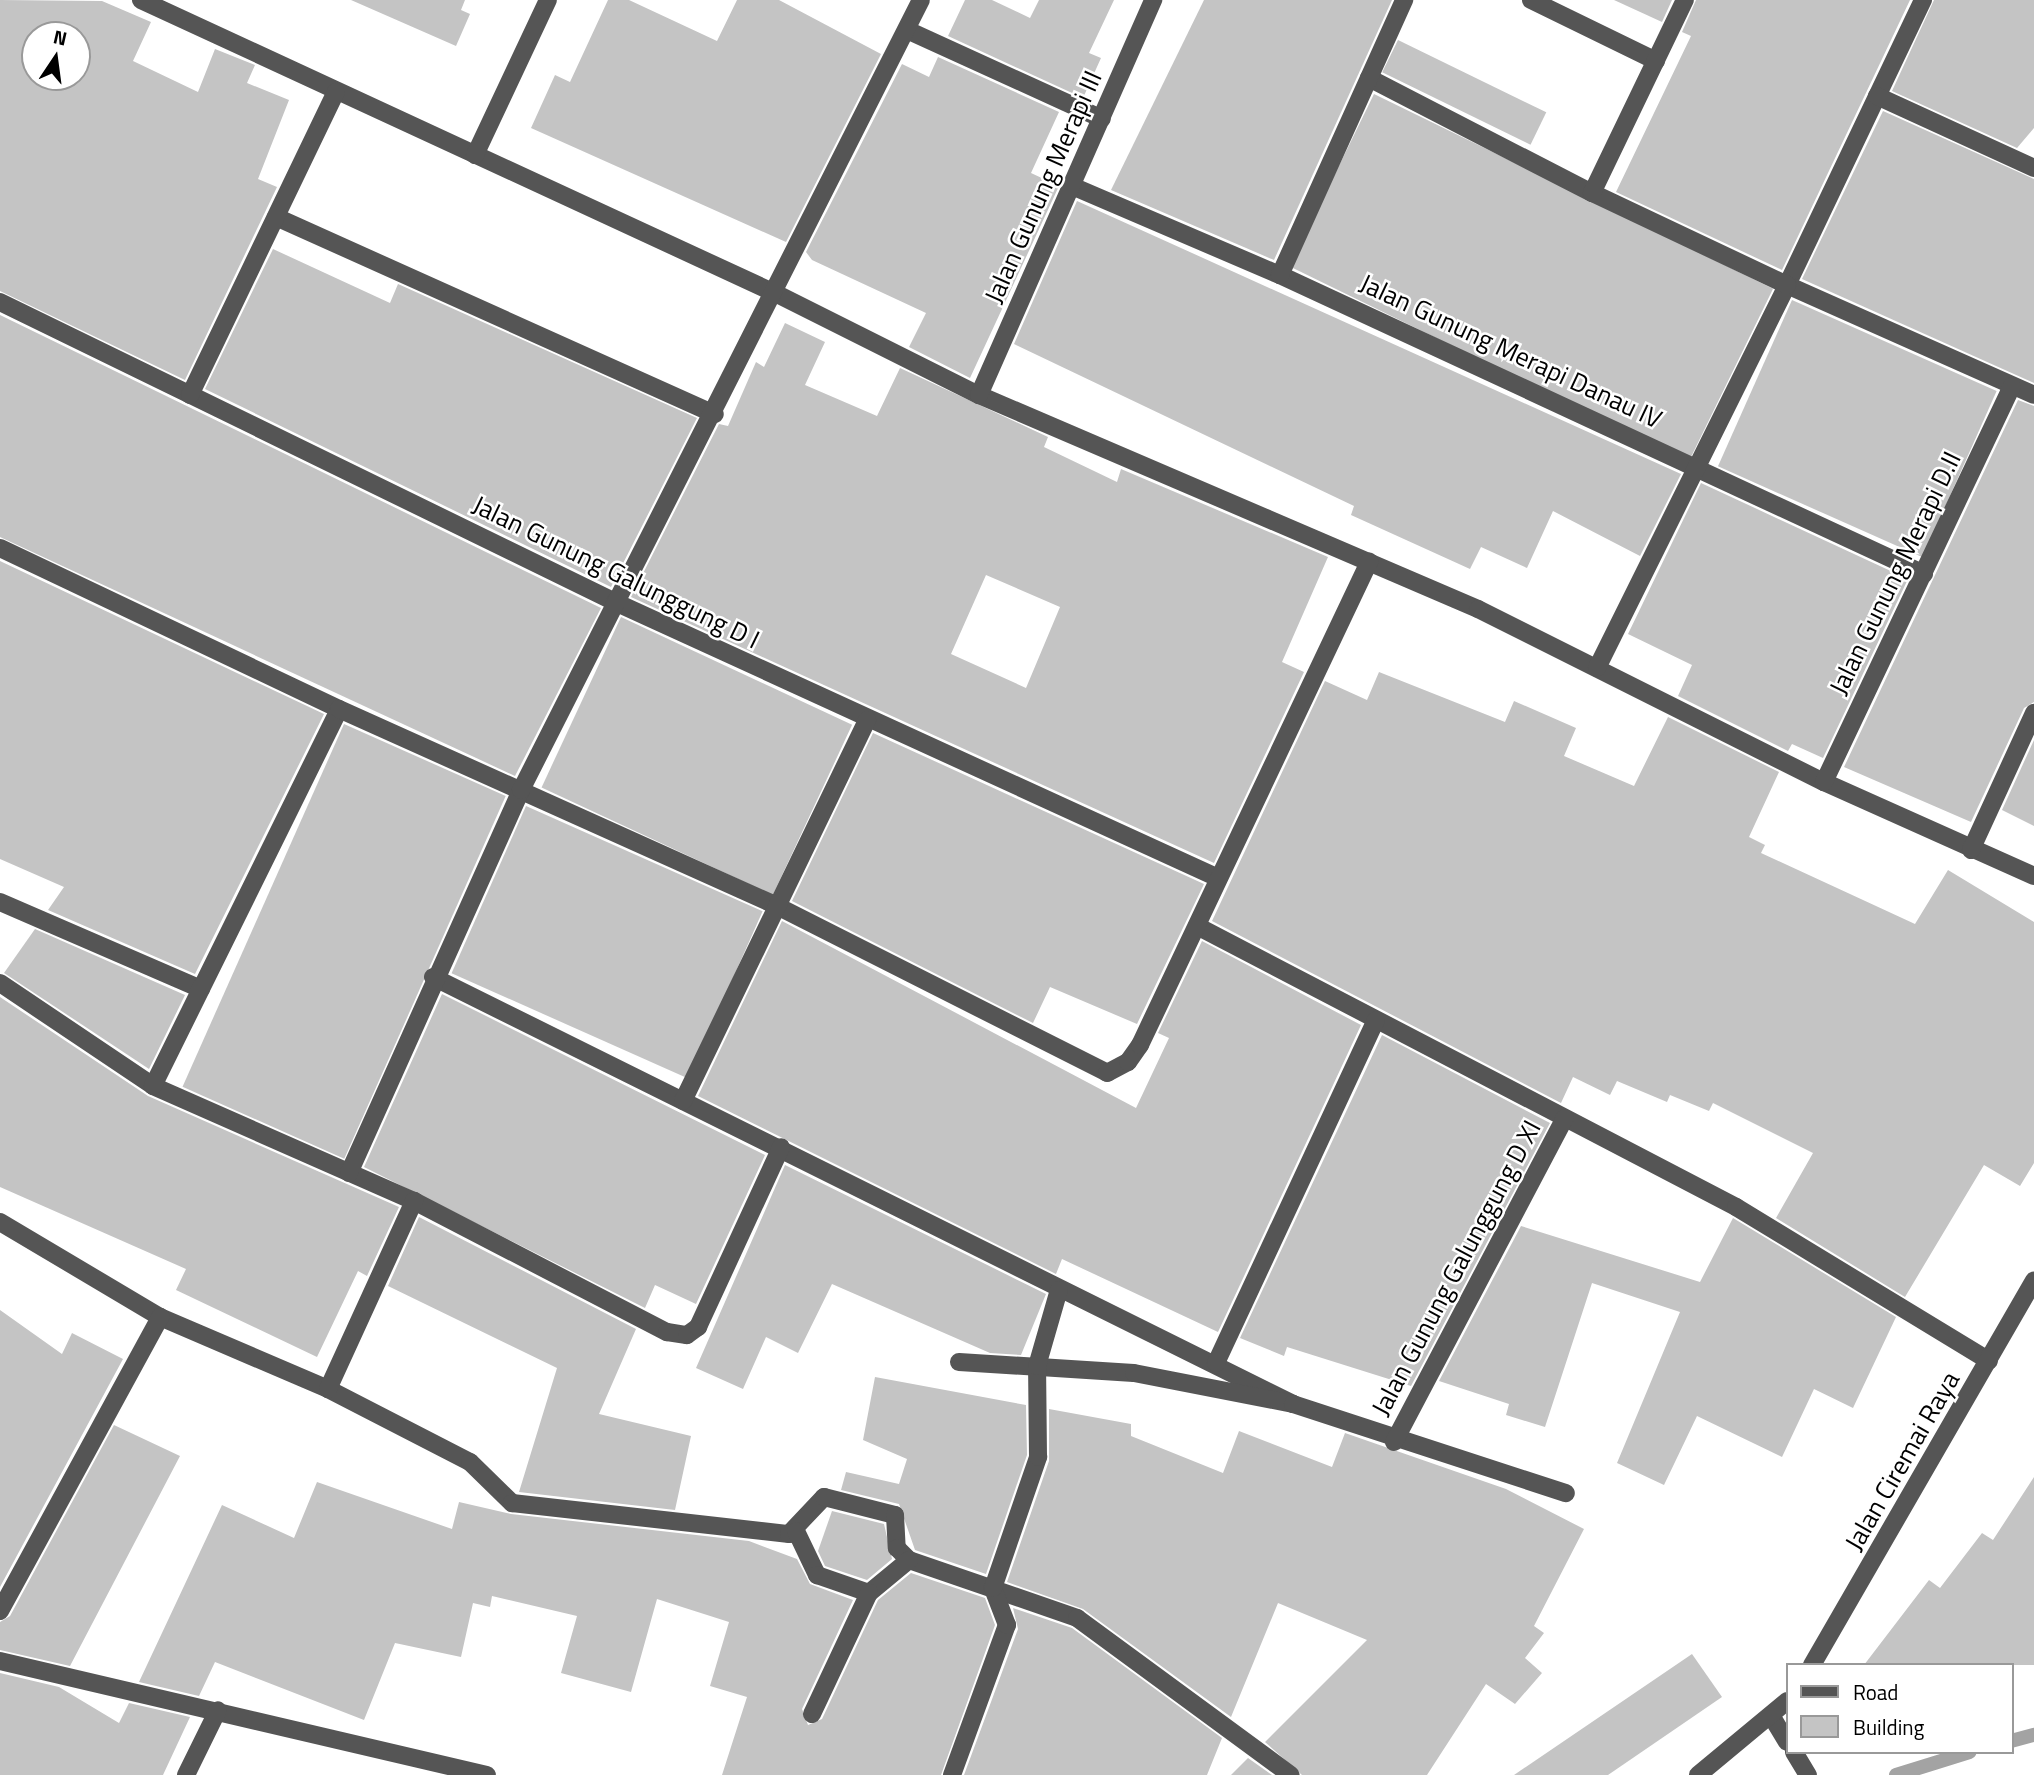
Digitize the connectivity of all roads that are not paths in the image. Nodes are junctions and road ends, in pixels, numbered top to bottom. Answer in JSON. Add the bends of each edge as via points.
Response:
{"nodes":[{"id":1,"x":141,"y":0,"type":"edge"},
{"id":2,"x":548,"y":0,"type":"edge"},
{"id":3,"x":921,"y":0,"type":"edge"},
{"id":4,"x":1153,"y":0,"type":"edge"},
{"id":5,"x":1404,"y":0,"type":"edge"},
{"id":6,"x":1531,"y":0,"type":"edge"},
{"id":7,"x":1685,"y":0,"type":"edge"},
{"id":8,"x":1923,"y":0,"type":"edge"},
{"id":9,"x":907,"y":30,"type":"junction"},
{"id":10,"x":1656,"y":61,"type":"junction"},
{"id":11,"x":1369,"y":78,"type":"junction"},
{"id":12,"x":336,"y":92,"type":"junction"},
{"id":13,"x":1877,"y":96,"type":"junction"},
{"id":14,"x":1102,"y":119,"type":"junction"},
{"id":15,"x":475,"y":155,"type":"junction"},
{"id":16,"x":2034,"y":168,"type":"edge"},
{"id":17,"x":1073,"y":186,"type":"junction"},
{"id":18,"x":1592,"y":193,"type":"junction"},
{"id":19,"x":276,"y":217,"type":"junction"},
{"id":20,"x":1280,"y":275,"type":"junction"},
{"id":21,"x":1787,"y":285,"type":"junction"},
{"id":22,"x":778,"y":294,"type":"junction"},
{"id":23,"x":0,"y":302,"type":"edge"},
{"id":24,"x":2012,"y":386,"type":"junction"},
{"id":25,"x":190,"y":395,"type":"junction"},
{"id":26,"x":979,"y":395,"type":"junction"},
{"id":27,"x":2034,"y":395,"type":"edge"},
{"id":28,"x":715,"y":414,"type":"junction"},
{"id":29,"x":1701,"y":467,"type":"junction"},
{"id":30,"x":0,"y":548,"type":"edge"},
{"id":31,"x":1368,"y":562,"type":"junction"},
{"id":32,"x":1924,"y":574,"type":"junction"},
{"id":33,"x":615,"y":602,"type":"junction"},
{"id":34,"x":1597,"y":668,"type":"junction"},
{"id":35,"x":339,"y":709,"type":"junction"},
{"id":36,"x":2034,"y":713,"type":"edge"},
{"id":37,"x":867,"y":720,"type":"junction"},
{"id":38,"x":1824,"y":782,"type":"junction"},
{"id":39,"x":521,"y":790,"type":"junction"},
{"id":40,"x":1971,"y":850,"type":"junction"},
{"id":41,"x":2034,"y":876,"type":"edge"},
{"id":42,"x":1216,"y":877,"type":"junction"},
{"id":43,"x":0,"y":902,"type":"edge"},
{"id":44,"x":778,"y":906,"type":"junction"},
{"id":45,"x":1197,"y":926,"type":"junction"},
{"id":46,"x":433,"y":977,"type":"junction"},
{"id":47,"x":0,"y":983,"type":"edge"},
{"id":48,"x":201,"y":989,"type":"junction"},
{"id":49,"x":1376,"y":1020,"type":"junction"},
{"id":50,"x":153,"y":1086,"type":"junction"},
{"id":51,"x":683,"y":1101,"type":"junction"},
{"id":52,"x":1565,"y":1118,"type":"junction"},
{"id":53,"x":782,"y":1147,"type":"junction"},
{"id":54,"x":349,"y":1173,"type":"junction"},
{"id":55,"x":414,"y":1201,"type":"junction"},
{"id":56,"x":0,"y":1222,"type":"edge"},
{"id":57,"x":2034,"y":1281,"type":"edge"},
{"id":58,"x":1059,"y":1290,"type":"junction"},
{"id":59,"x":160,"y":1317,"type":"junction"},
{"id":60,"x":1989,"y":1361,"type":"junction"},
{"id":61,"x":959,"y":1362,"type":"dead end"},
{"id":62,"x":1216,"y":1363,"type":"junction"},
{"id":63,"x":1037,"y":1366,"type":"junction"},
{"id":64,"x":328,"y":1389,"type":"junction"},
{"id":65,"x":1293,"y":1405,"type":"junction"},
{"id":66,"x":1394,"y":1442,"type":"junction"},
{"id":67,"x":1566,"y":1493,"type":"dead end"},
{"id":68,"x":796,"y":1531,"type":"junction"},
{"id":69,"x":909,"y":1560,"type":"junction"},
{"id":70,"x":993,"y":1588,"type":"junction"},
{"id":71,"x":869,"y":1593,"type":"junction"},
{"id":72,"x":0,"y":1611,"type":"edge"},
{"id":73,"x":0,"y":1661,"type":"edge"},
{"id":74,"x":1813,"y":1663,"type":"edge"},
{"id":75,"x":1786,"y":1702,"type":"edge"},
{"id":76,"x":218,"y":1710,"type":"junction"},
{"id":77,"x":812,"y":1714,"type":"dead end"},
{"id":78,"x":1772,"y":1717,"type":"junction"},
{"id":79,"x":1786,"y":1740,"type":"edge"},
{"id":80,"x":1795,"y":1754,"type":"edge"},
{"id":81,"x":186,"y":1775,"type":"edge"},
{"id":82,"x":487,"y":1775,"type":"edge"},
{"id":83,"x":952,"y":1775,"type":"edge"},
{"id":84,"x":1291,"y":1775,"type":"edge"},
{"id":85,"x":1698,"y":1775,"type":"edge"},
{"id":86,"x":1808,"y":1775,"type":"edge"}],
"edges":[{"from":1,"to":12,"type":"street"},
{"from":2,"to":15,"type":"street"},
{"from":3,"to":9,"type":"street"},
{"from":4,"to":14,"type":"street","name":"Jalan Gunung Merapi III"},
{"from":5,"to":11,"type":"street"},
{"from":6,"to":10,"type":"street"},
{"from":7,"to":10,"type":"street"},
{"from":8,"to":13,"type":"street"},
{"from":9,"to":14,"type":"street"},
{"from":9,"to":22,"type":"street"},
{"from":10,"to":18,"type":"street"},
{"from":11,"to":18,"type":"street"},
{"from":11,"to":20,"type":"street"},
{"from":12,"to":15,"type":"street"},
{"from":12,"to":19,"type":"street"},
{"from":13,"to":16,"type":"street"},
{"from":13,"to":21,"type":"street"},
{"from":14,"to":17,"type":"street","name":"Jalan Gunung Merapi III"},
{"from":15,"to":22,"type":"street"},
{"from":17,"to":20,"type":"street","name":"Jalan Gunung Merapi Danau IV"},
{"from":17,"to":26,"type":"street","name":"Jalan Gunung Merapi III"},
{"from":18,"to":21,"type":"street"},
{"from":19,"to":25,"type":"street"},
{"from":19,"to":28,"type":"street"},
{"from":20,"to":29,"type":"street","name":"Jalan Gunung Merapi Danau IV"},
{"from":21,"to":24,"type":"street"},
{"from":21,"to":29,"type":"street"},
{"from":22,"to":26,"type":"street"},
{"from":22,"to":28,"type":"street"},
{"from":23,"to":25,"type":"street","name":"Jalan Gunung Galunggung D I"},
{"from":24,"to":27,"type":"street"},
{"from":24,"to":32,"type":"street","name":"Jalan Gunung Merapi D.II"},
{"from":25,"to":33,"type":"street","name":"Jalan Gunung Galunggung D I"},
{"from":26,"to":31,"type":"street"},
{"from":28,"to":33,"type":"street"},
{"from":29,"to":32,"type":"street","name":"Jalan Gunung Merapi Danau IV"},
{"from":29,"to":34,"type":"street"},
{"from":30,"to":35,"type":"street"},
{"from":31,"to":34,"type":"street"},
{"from":31,"to":42,"type":"street"},
{"from":32,"to":38,"type":"street","name":"Jalan Gunung Merapi D.II"},
{"from":33,"to":37,"type":"street","name":"Jalan Gunung Galunggung D I"},
{"from":33,"to":39,"type":"street"},
{"from":34,"to":38,"type":"street"},
{"from":35,"to":39,"type":"street"},
{"from":35,"to":48,"type":"street"},
{"from":36,"to":40,"type":"street"},
{"from":37,"to":42,"type":"street","name":"Jalan Gunung Galunggung D I"},
{"from":37,"to":44,"type":"street"},
{"from":38,"to":40,"type":"street"},
{"from":39,"to":44,"type":"street"},
{"from":39,"to":46,"type":"street"},
{"from":40,"to":41,"type":"street"},
{"from":42,"to":45,"type":"street"},
{"from":43,"to":48,"type":"street"},
{"from":44,"to":45,"type":"street","via":[[1107,1073],[1128,1062],[1140,1045]]},
{"from":44,"to":51,"type":"street"},
{"from":45,"to":49,"type":"street"},
{"from":46,"to":51,"type":"street"},
{"from":46,"to":54,"type":"street"},
{"from":47,"to":50,"type":"street"},
{"from":48,"to":50,"type":"street"},
{"from":49,"to":52,"type":"street"},
{"from":49,"to":62,"type":"street"},
{"from":50,"to":54,"type":"street"},
{"from":51,"to":53,"type":"street"},
{"from":52,"to":60,"type":"street","via":[[1736,1207]]},
{"from":52,"to":66,"type":"street","name":"Jalan Gunung Galunggung D XI"},
{"from":53,"to":55,"type":"street","via":[[698,1327],[687,1335],[667,1332]]},
{"from":53,"to":58,"type":"street"},
{"from":54,"to":55,"type":"street"},
{"from":55,"to":64,"type":"street"},
{"from":56,"to":59,"type":"street"},
{"from":57,"to":60,"type":"street","name":"Jalan Ciremai Raya"},
{"from":58,"to":62,"type":"street"},
{"from":58,"to":63,"type":"street"},
{"from":59,"to":64,"type":"street"},
{"from":59,"to":72,"type":"street"},
{"from":60,"to":74,"type":"street","name":"Jalan Ciremai Raya"},
{"from":61,"to":63,"type":"street"},
{"from":62,"to":65,"type":"street"},
{"from":63,"to":65,"type":"street","via":[[1134,1373]]},
{"from":63,"to":70,"type":"street","via":[[1038,1457]]},
{"from":64,"to":68,"type":"street","via":[[470,1462],[512,1503]]},
{"from":65,"to":66,"type":"street"},
{"from":66,"to":67,"type":"street"},
{"from":68,"to":69,"type":"street","via":[[824,1497],[858,1502],[895,1516],[897,1548]]},
{"from":68,"to":71,"type":"street","via":[[817,1575]]},
{"from":69,"to":70,"type":"street"},
{"from":69,"to":71,"type":"street"},
{"from":70,"to":83,"type":"street","via":[[1007,1625]]},
{"from":70,"to":84,"type":"street","via":[[1077,1618],[1109,1638]]},
{"from":71,"to":77,"type":"street"},
{"from":73,"to":76,"type":"street"},
{"from":75,"to":78,"type":"street"},
{"from":76,"to":81,"type":"street"},
{"from":76,"to":82,"type":"street"},
{"from":78,"to":79,"type":"street"},
{"from":78,"to":85,"type":"street"},
{"from":80,"to":86,"type":"street"}]}
